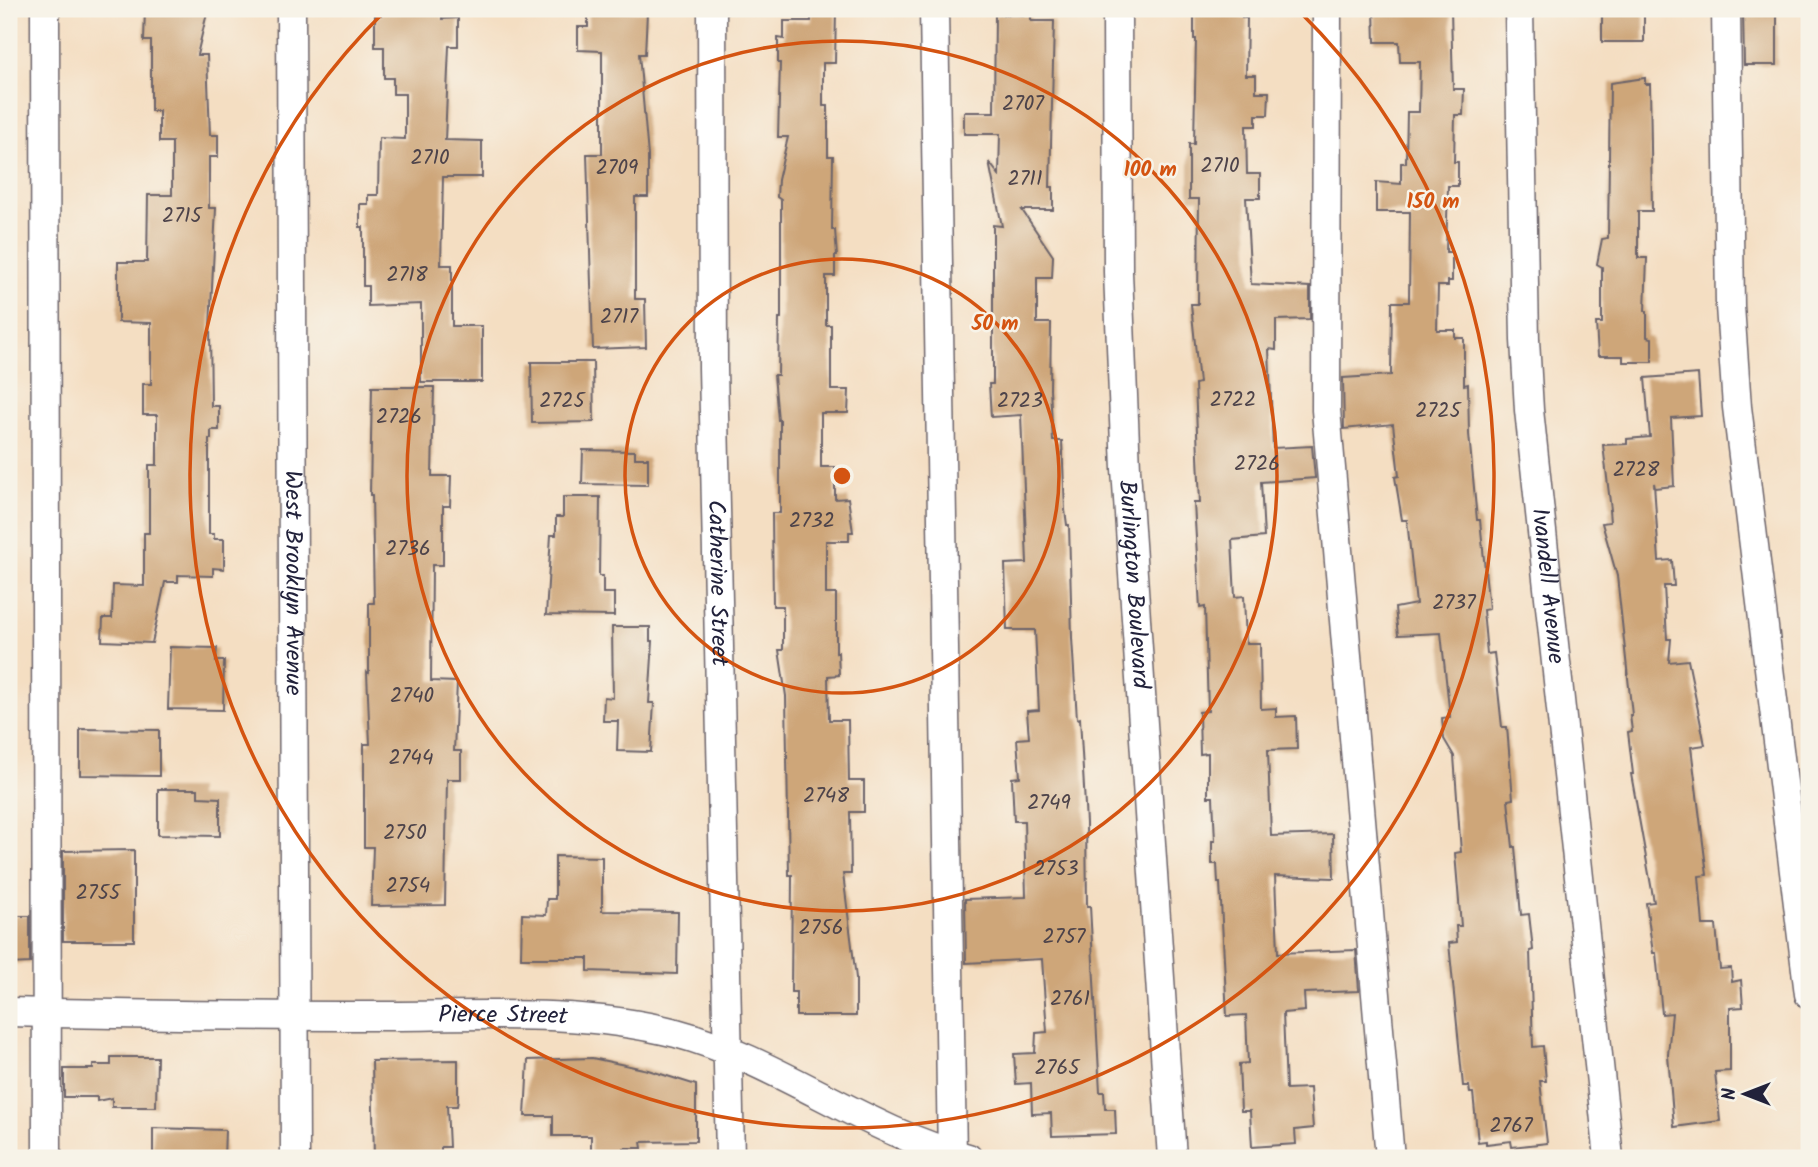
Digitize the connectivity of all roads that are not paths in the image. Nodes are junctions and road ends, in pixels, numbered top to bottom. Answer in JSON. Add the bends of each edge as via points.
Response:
{"nodes":[{"id":1,"x":45,"y":9,"type":"edge"},
{"id":2,"x":291,"y":9,"type":"edge"},
{"id":3,"x":712,"y":9,"type":"edge"},
{"id":4,"x":934,"y":9,"type":"edge"},
{"id":5,"x":1117,"y":9,"type":"edge"},
{"id":6,"x":1328,"y":9,"type":"edge"},
{"id":7,"x":1519,"y":9,"type":"edge"},
{"id":8,"x":1726,"y":9,"type":"edge"},
{"id":9,"x":1809,"y":994,"type":"edge"},
{"id":10,"x":9,"y":1012,"type":"edge"},
{"id":11,"x":46,"y":1013,"type":"junction"},
{"id":12,"x":295,"y":1016,"type":"junction"},
{"id":13,"x":727,"y":1051,"type":"junction"},
{"id":14,"x":957,"y":1157,"type":"edge"},
{"id":15,"x":47,"y":1158,"type":"edge"},
{"id":16,"x":296,"y":1158,"type":"edge"},
{"id":17,"x":730,"y":1158,"type":"edge"},
{"id":18,"x":1172,"y":1158,"type":"edge"},
{"id":19,"x":1391,"y":1158,"type":"edge"},
{"id":20,"x":1609,"y":1158,"type":"edge"}],
"edges":[{"from":1,"to":11,"type":"street"},
{"from":2,"to":12,"type":"street","name":"West Brooklyn Avenue"},
{"from":3,"to":13,"type":"street","name":"Catherine Street","via":[[713,382]]},
{"from":4,"to":14,"type":"street"},
{"from":5,"to":18,"type":"street","name":"Burlington Boulevard","via":[[1118,272],[1126,469]]},
{"from":6,"to":19,"type":"street","via":[[1326,410]]},
{"from":7,"to":20,"type":"street","name":"Ivandell Avenue","via":[[1529,410]]},
{"from":8,"to":9,"type":"street","via":[[1730,306],[1737,407]]},
{"from":10,"to":11,"type":"street","name":"Pierce Street"},
{"from":11,"to":12,"type":"street","name":"Pierce Street"},
{"from":11,"to":15,"type":"street"},
{"from":12,"to":13,"type":"street","name":"Pierce Street","via":[[533,1016],[616,1022],[676,1033]]},
{"from":12,"to":16,"type":"street","name":"West Brooklyn Avenue"},
{"from":13,"to":14,"type":"street","name":"Pierce Street","via":[[899,1135]]},
{"from":13,"to":17,"type":"street","name":"Catherine Street"}]}
